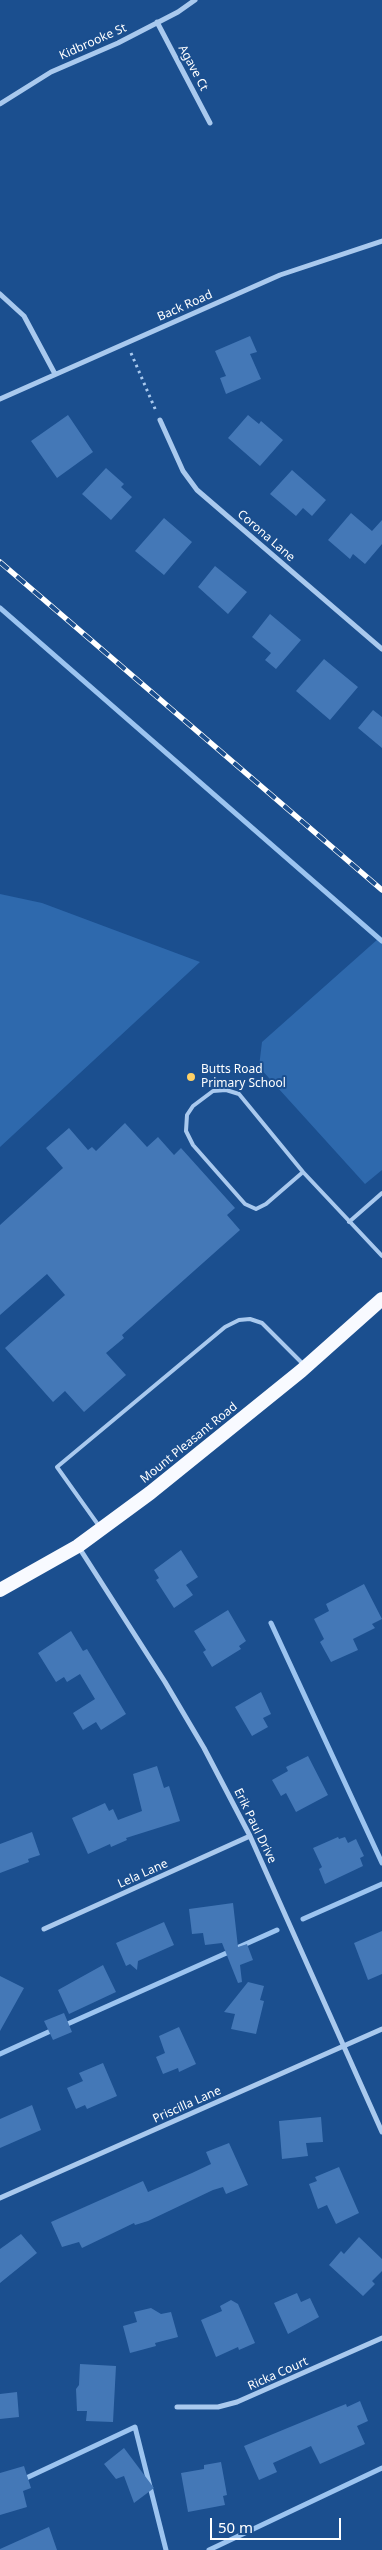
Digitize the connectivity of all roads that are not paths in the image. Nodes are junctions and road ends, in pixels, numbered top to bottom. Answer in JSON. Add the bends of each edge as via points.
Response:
{"nodes":[{"id":1,"x":195,"y":0,"type":"edge"},
{"id":2,"x":157,"y":22,"type":"junction"},
{"id":3,"x":0,"y":104,"type":"edge"},
{"id":4,"x":210,"y":124,"type":"dead end"},
{"id":5,"x":382,"y":241,"type":"edge"},
{"id":6,"x":0,"y":294,"type":"edge"},
{"id":7,"x":54,"y":374,"type":"junction"},
{"id":8,"x":0,"y":399,"type":"edge"},
{"id":9,"x":160,"y":420,"type":"road end"},
{"id":10,"x":382,"y":649,"type":"edge"},
{"id":11,"x":303,"y":1172,"type":"junction"},
{"id":12,"x":382,"y":1193,"type":"edge"},
{"id":13,"x":349,"y":1222,"type":"junction"},
{"id":14,"x":382,"y":1256,"type":"edge"},
{"id":15,"x":382,"y":1299,"type":"edge"},
{"id":16,"x":305,"y":1367,"type":"junction"},
{"id":17,"x":102,"y":1530,"type":"junction"},
{"id":18,"x":78,"y":1546,"type":"junction"},
{"id":19,"x":0,"y":1590,"type":"edge"},
{"id":20,"x":250,"y":1836,"type":"junction"},
{"id":21,"x":44,"y":1929,"type":"dead end"},
{"id":22,"x":382,"y":2029,"type":"edge"},
{"id":23,"x":344,"y":2046,"type":"junction"},
{"id":24,"x":382,"y":2132,"type":"edge"},
{"id":25,"x":0,"y":2198,"type":"edge"},
{"id":26,"x":382,"y":2338,"type":"edge"},
{"id":27,"x":177,"y":2407,"type":"dead end"}],
"edges":[{"from":1,"to":2,"type":"street","name":"Kidbrooke St"},
{"from":2,"to":3,"type":"street","name":"Kidbrooke St","via":[[51,72]]},
{"from":2,"to":4,"type":"street","name":"Agave Ct"},
{"from":5,"to":7,"type":"street","name":"Back Road","via":[[280,275]]},
{"from":6,"to":7,"type":"street","via":[[24,316]]},
{"from":7,"to":8,"type":"street","name":"Back Road"},
{"from":9,"to":10,"type":"street","name":"Corona Lane","via":[[183,471],[197,490]]},
{"from":11,"to":11,"type":"lane","via":[[239,1094],[226,1090],[212,1091],[187,1115],[186,1130],[193,1144],[245,1204],[256,1209],[266,1204]]},
{"from":11,"to":13,"type":"lane"},
{"from":12,"to":13,"type":"lane"},
{"from":13,"to":14,"type":"lane"},
{"from":15,"to":16,"type":"highway","name":"Mount Pleasant Road"},
{"from":16,"to":17,"type":"highway","name":"Mount Pleasant Road"},
{"from":16,"to":17,"type":"lane","via":[[262,1323],[239,1320],[225,1327],[57,1468]]},
{"from":17,"to":18,"type":"highway","name":"Mount Pleasant Road"},
{"from":18,"to":19,"type":"highway","name":"Mount Pleasant Road"},
{"from":18,"to":20,"type":"street","name":"Erik Paul Drive","via":[[170,1690]]},
{"from":20,"to":21,"type":"street","name":"Lela Lane"},
{"from":20,"to":23,"type":"street","name":"Erik Paul Drive"},
{"from":22,"to":23,"type":"street","name":"Priscilla Lane"},
{"from":23,"to":24,"type":"street","name":"Erik Paul Drive"},
{"from":23,"to":25,"type":"street","name":"Priscilla Lane"},
{"from":26,"to":27,"type":"street","name":"Ricka Court","via":[[237,2402],[218,2407]]}]}
